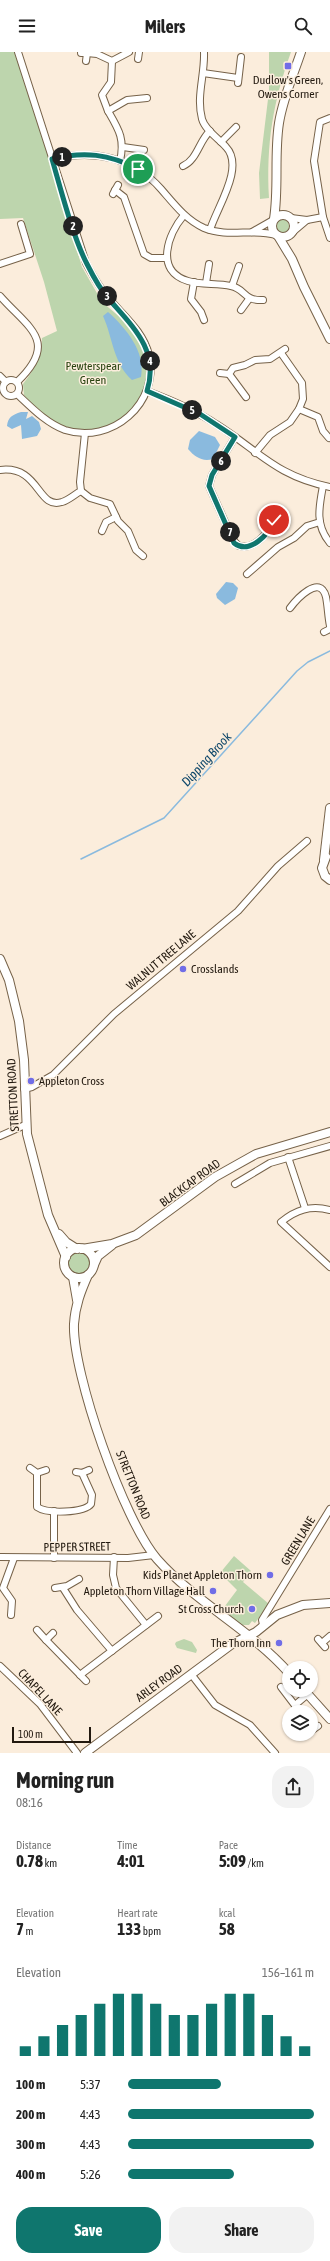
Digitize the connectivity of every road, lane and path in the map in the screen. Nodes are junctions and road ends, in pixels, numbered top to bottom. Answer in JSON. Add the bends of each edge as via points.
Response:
{"nodes":[{"id":1,"x":18,"y":52,"type":"edge"},
{"id":2,"x":129,"y":52,"type":"edge"},
{"id":3,"x":204,"y":52,"type":"edge"},
{"id":4,"x":84,"y":53,"type":"edge"},
{"id":5,"x":301,"y":53,"type":"edge"},
{"id":6,"x":242,"y":57,"type":"dead end"},
{"id":7,"x":86,"y":61,"type":"dead end"},
{"id":8,"x":112,"y":61,"type":"junction"},
{"id":9,"x":203,"y":74,"type":"junction"},
{"id":10,"x":147,"y":98,"type":"dead end"},
{"id":11,"x":108,"y":111,"type":"junction"},
{"id":12,"x":330,"y":118,"type":"edge"},
{"id":13,"x":236,"y":126,"type":"dead end"},
{"id":14,"x":210,"y":131,"type":"junction"},
{"id":15,"x":221,"y":142,"type":"junction"},
{"id":16,"x":123,"y":147,"type":"junction"},
{"id":17,"x":144,"y":150,"type":"dead end"},
{"id":18,"x":52,"y":159,"type":"junction"},
{"id":19,"x":120,"y":161,"type":"junction"},
{"id":20,"x":182,"y":166,"type":"dead end"},
{"id":21,"x":115,"y":190,"type":"dead end"},
{"id":22,"x":277,"y":192,"type":"junction"},
{"id":23,"x":184,"y":215,"type":"junction"},
{"id":24,"x":290,"y":217,"type":"junction"},
{"id":25,"x":324,"y":217,"type":"junction"},
{"id":26,"x":274,"y":219,"type":"junction"},
{"id":27,"x":307,"y":220,"type":"junction"},
{"id":28,"x":21,"y":224,"type":"dead end"},
{"id":29,"x":210,"y":230,"type":"junction"},
{"id":30,"x":293,"y":231,"type":"junction"},
{"id":31,"x":251,"y":232,"type":"junction"},
{"id":32,"x":277,"y":236,"type":"junction"},
{"id":33,"x":330,"y":238,"type":"edge"},
{"id":34,"x":167,"y":258,"type":"junction"},
{"id":35,"x":292,"y":259,"type":"junction"},
{"id":36,"x":210,"y":263,"type":"dead end"},
{"id":37,"x":0,"y":264,"type":"edge"},
{"id":38,"x":239,"y":266,"type":"dead end"},
{"id":39,"x":194,"y":282,"type":"junction"},
{"id":40,"x":206,"y":282,"type":"junction"},
{"id":41,"x":232,"y":286,"type":"junction"},
{"id":42,"x":0,"y":296,"type":"edge"},
{"id":43,"x":250,"y":299,"type":"junction"},
{"id":44,"x":263,"y":300,"type":"dead end"},
{"id":45,"x":241,"y":310,"type":"dead end"},
{"id":46,"x":204,"y":320,"type":"dead end"},
{"id":47,"x":330,"y":339,"type":"edge"},
{"id":48,"x":220,"y":373,"type":"dead end"},
{"id":49,"x":228,"y":374,"type":"junction"},
{"id":50,"x":0,"y":376,"type":"edge"},
{"id":51,"x":6,"y":382,"type":"junction"},
{"id":52,"x":17,"y":382,"type":"junction"},
{"id":53,"x":147,"y":391,"type":"junction"},
{"id":54,"x":6,"y":393,"type":"junction"},
{"id":55,"x":17,"y":394,"type":"junction"},
{"id":56,"x":0,"y":398,"type":"edge"},
{"id":57,"x":246,"y":398,"type":"dead end"},
{"id":58,"x":299,"y":409,"type":"junction"},
{"id":59,"x":85,"y":433,"type":"junction"},
{"id":60,"x":235,"y":437,"type":"junction"},
{"id":61,"x":328,"y":439,"type":"edge"},
{"id":62,"x":255,"y":453,"type":"junction"},
{"id":63,"x":0,"y":470,"type":"edge"},
{"id":64,"x":327,"y":486,"type":"edge"},
{"id":65,"x":81,"y":490,"type":"junction"},
{"id":66,"x":116,"y":517,"type":"junction"},
{"id":67,"x":274,"y":520,"type":"dead end"},
{"id":68,"x":320,"y":522,"type":"junction"},
{"id":69,"x":102,"y":531,"type":"dead end"},
{"id":70,"x":330,"y":543,"type":"edge"},
{"id":71,"x":144,"y":556,"type":"dead end"},
{"id":72,"x":247,"y":574,"type":"dead end"},
{"id":73,"x":330,"y":589,"type":"edge"},
{"id":74,"x":324,"y":593,"type":"junction"},
{"id":75,"x":289,"y":609,"type":"dead end"},
{"id":76,"x":328,"y":629,"type":"edge"},
{"id":77,"x":330,"y":808,"type":"edge"},
{"id":78,"x":329,"y":834,"type":"edge"},
{"id":79,"x":307,"y":841,"type":"dead end"},
{"id":80,"x":327,"y":857,"type":"edge"},
{"id":81,"x":330,"y":880,"type":"edge"},
{"id":82,"x":0,"y":959,"type":"edge"},
{"id":83,"x":24,"y":1089,"type":"junction"},
{"id":84,"x":25,"y":1126,"type":"junction"},
{"id":85,"x":330,"y":1132,"type":"edge"},
{"id":86,"x":0,"y":1136,"type":"edge"},
{"id":87,"x":330,"y":1146,"type":"edge"},
{"id":88,"x":288,"y":1157,"type":"junction"},
{"id":89,"x":235,"y":1184,"type":"dead end"},
{"id":90,"x":305,"y":1208,"type":"junction"},
{"id":91,"x":330,"y":1210,"type":"edge"},
{"id":92,"x":54,"y":1229,"type":"junction"},
{"id":93,"x":112,"y":1244,"type":"junction"},
{"id":94,"x":80,"y":1249,"type":"junction"},
{"id":95,"x":66,"y":1257,"type":"junction"},
{"id":96,"x":94,"y":1265,"type":"junction"},
{"id":97,"x":330,"y":1267,"type":"edge"},
{"id":98,"x":88,"y":1275,"type":"junction"},
{"id":99,"x":73,"y":1276,"type":"junction"},
{"id":100,"x":77,"y":1301,"type":"junction"},
{"id":101,"x":30,"y":1468,"type":"dead end"},
{"id":102,"x":46,"y":1470,"type":"dead end"},
{"id":103,"x":89,"y":1470,"type":"dead end"},
{"id":104,"x":37,"y":1473,"type":"junction"},
{"id":105,"x":330,"y":1509,"type":"edge"},
{"id":106,"x":54,"y":1511,"type":"junction"},
{"id":107,"x":154,"y":1555,"type":"junction"},
{"id":108,"x":0,"y":1557,"type":"edge"},
{"id":109,"x":114,"y":1557,"type":"junction"},
{"id":110,"x":14,"y":1558,"type":"junction"},
{"id":111,"x":54,"y":1558,"type":"junction"},
{"id":112,"x":78,"y":1579,"type":"dead end"},
{"id":113,"x":55,"y":1588,"type":"dead end"},
{"id":114,"x":63,"y":1588,"type":"junction"},
{"id":115,"x":330,"y":1603,"type":"edge"},
{"id":116,"x":11,"y":1615,"type":"dead end"},
{"id":117,"x":158,"y":1616,"type":"dead end"},
{"id":118,"x":146,"y":1625,"type":"junction"},
{"id":119,"x":263,"y":1625,"type":"junction"},
{"id":120,"x":37,"y":1630,"type":"dead end"},
{"id":121,"x":53,"y":1633,"type":"dead end"},
{"id":122,"x":248,"y":1634,"type":"junction"},
{"id":123,"x":330,"y":1636,"type":"edge"},
{"id":124,"x":46,"y":1640,"type":"junction"},
{"id":125,"x":322,"y":1643,"type":"dead end"},
{"id":126,"x":112,"y":1651,"type":"junction"},
{"id":127,"x":282,"y":1665,"type":"edge"},
{"id":128,"x":0,"y":1666,"type":"edge"},
{"id":129,"x":191,"y":1674,"type":"junction"},
{"id":130,"x":80,"y":1675,"type":"junction"},
{"id":131,"x":86,"y":1681,"type":"dead end"},
{"id":132,"x":281,"y":1687,"type":"dead end"},
{"id":133,"x":302,"y":1697,"type":"edge"},
{"id":134,"x":310,"y":1697,"type":"edge"},
{"id":135,"x":295,"y":1705,"type":"joint"},
{"id":136,"x":330,"y":1719,"type":"edge"},
{"id":137,"x":77,"y":1753,"type":"edge"},
{"id":138,"x":85,"y":1753,"type":"edge"},
{"id":139,"x":275,"y":1753,"type":"edge"}],
"edges":[{"from":1,"to":18,"type":"street"},
{"from":2,"to":8,"type":"street"},
{"from":3,"to":9,"type":"street"},
{"from":4,"to":7,"type":"street"},
{"from":4,"to":8,"type":"street","via":[[97,54]]},
{"from":5,"to":22,"type":"street","via":[[285,96],[279,122]]},
{"from":6,"to":9,"type":"street","via":[[238,81]]},
{"from":8,"to":11,"type":"street","via":[[111,82],[102,95]]},
{"from":9,"to":14,"type":"street","via":[[200,91],[201,114]]},
{"from":10,"to":11,"type":"street","via":[[127,100]]},
{"from":11,"to":16,"type":"street","via":[[117,127]]},
{"from":12,"to":25,"type":"street","via":[[320,122],[314,161]]},
{"from":13,"to":15,"type":"street"},
{"from":14,"to":15,"type":"street"},
{"from":14,"to":20,"type":"street","via":[[202,140],[192,160]]},
{"from":15,"to":29,"type":"street","via":[[232,157],[233,171]]},
{"from":16,"to":17,"type":"street"},
{"from":16,"to":19,"type":"street"},
{"from":18,"to":19,"type":"street","via":[[90,154]]},
{"from":18,"to":53,"type":"street","via":[[86,263],[100,288],[137,330],[148,350],[151,370]]},
{"from":19,"to":23,"type":"street","via":[[147,176]]},
{"from":21,"to":34,"type":"street","via":[[124,197],[144,254],[151,258]]},
{"from":22,"to":24,"type":"street","via":[[282,206]]},
{"from":22,"to":26,"type":"street"},
{"from":23,"to":29,"type":"street"},
{"from":23,"to":34,"type":"street","via":[[168,243]]},
{"from":24,"to":26,"type":"street","via":[[280,215]]},
{"from":24,"to":27,"type":"street"},
{"from":24,"to":30,"type":"street","via":[[294,224]]},
{"from":25,"to":27,"type":"street"},
{"from":25,"to":33,"type":"street"},
{"from":26,"to":31,"type":"street"},
{"from":26,"to":32,"type":"street","via":[[272,229]]},
{"from":27,"to":30,"type":"street"},
{"from":28,"to":37,"type":"street","via":[[30,254]]},
{"from":29,"to":31,"type":"street","via":[[228,234]]},
{"from":30,"to":32,"type":"street","via":[[286,237]]},
{"from":30,"to":35,"type":"street"},
{"from":31,"to":32,"type":"street"},
{"from":32,"to":35,"type":"street"},
{"from":34,"to":39,"type":"street","via":[[170,268],[176,275]]},
{"from":35,"to":47,"type":"street"},
{"from":36,"to":40,"type":"street"},
{"from":38,"to":41,"type":"street"},
{"from":39,"to":40,"type":"street"},
{"from":39,"to":46,"type":"street","via":[[191,299]]},
{"from":40,"to":41,"type":"street"},
{"from":41,"to":43,"type":"street"},
{"from":42,"to":52,"type":"street","via":[[28,324],[36,336],[38,352],[35,361]]},
{"from":43,"to":44,"type":"street"},
{"from":43,"to":45,"type":"street"},
{"from":48,"to":49,"type":"street"},
{"from":49,"to":57,"type":"street"},
{"from":49,"to":58,"type":"street","via":[[233,368],[255,360],[270,359],[283,351],[302,383],[304,395]]},
{"from":50,"to":51,"type":"street"},
{"from":51,"to":52,"type":"street"},
{"from":51,"to":54,"type":"street"},
{"from":52,"to":55,"type":"street"},
{"from":53,"to":59,"type":"street","via":[[136,409],[121,423],[106,430]]},
{"from":53,"to":60,"type":"street","via":[[194,411]]},
{"from":54,"to":55,"type":"street","via":[[12,396]]},
{"from":54,"to":56,"type":"street"},
{"from":55,"to":59,"type":"street","via":[[51,423],[64,429]]},
{"from":58,"to":61,"type":"street","via":[[318,417]]},
{"from":58,"to":62,"type":"street","via":[[290,422],[270,435]]},
{"from":59,"to":65,"type":"street"},
{"from":60,"to":62,"type":"street"},
{"from":60,"to":67,"type":"street","via":[[212,475],[209,486],[233,540],[239,546],[250,546],[267,532]]},
{"from":62,"to":64,"type":"street","via":[[290,475]]},
{"from":63,"to":65,"type":"street","via":[[13,470],[26,475],[51,502],[64,501]]},
{"from":64,"to":68,"type":"street","via":[[319,508]]},
{"from":65,"to":66,"type":"street","via":[[90,498],[107,502]]},
{"from":66,"to":69,"type":"street","via":[[106,522]]},
{"from":66,"to":71,"type":"street","via":[[128,531],[136,550]]},
{"from":68,"to":70,"type":"street","via":[[323,533]]},
{"from":68,"to":72,"type":"street","via":[[307,526]]},
{"from":73,"to":74,"type":"street"},
{"from":74,"to":75,"type":"street","via":[[317,588],[310,589]]},
{"from":74,"to":76,"type":"street"},
{"from":77,"to":78,"type":"street"},
{"from":78,"to":80,"type":"street"},
{"from":79,"to":83,"type":"street","name":"WALNUT TREE LANE","via":[[278,866],[238,911],[114,1014],[53,1075],[32,1088]]},
{"from":80,"to":81,"type":"street","via":[[322,872]]},
{"from":82,"to":83,"type":"street","name":"STRETTON ROAD","via":[[11,986],[19,1021],[24,1060]]},
{"from":83,"to":84,"type":"street","name":"STRETTON ROAD"},
{"from":84,"to":86,"type":"street"},
{"from":84,"to":92,"type":"street","name":"STRETTON ROAD","via":[[46,1209]]},
{"from":85,"to":93,"type":"street","name":"BLACKCAP ROAD","via":[[256,1154],[215,1177],[136,1235]]},
{"from":87,"to":88,"type":"street"},
{"from":88,"to":89,"type":"street","via":[[270,1163]]},
{"from":88,"to":90,"type":"street"},
{"from":90,"to":91,"type":"street"},
{"from":90,"to":97,"type":"street","via":[[294,1212],[281,1222]]},
{"from":92,"to":94,"type":"street","name":"STRETTON ROAD","via":[[66,1242]]},
{"from":92,"to":95,"type":"street","name":"STRETTON ROAD"},
{"from":93,"to":94,"type":"street","name":"BLACKCAP ROAD"},
{"from":93,"to":96,"type":"street","name":"BLACKCAP ROAD","via":[[98,1256]]},
{"from":94,"to":95,"type":"street","via":[[72,1250]]},
{"from":94,"to":96,"type":"street","via":[[92,1256]]},
{"from":95,"to":99,"type":"street","via":[[66,1270]]},
{"from":96,"to":98,"type":"street"},
{"from":98,"to":99,"type":"street","via":[[81,1278]]},
{"from":98,"to":100,"type":"street","name":"STRETTON ROAD"},
{"from":99,"to":100,"type":"street","name":"STRETTON ROAD"},
{"from":100,"to":107,"type":"street","name":"STRETTON ROAD","via":[[75,1340],[88,1395],[127,1508]]},
{"from":101,"to":104,"type":"street"},
{"from":102,"to":104,"type":"street"},
{"from":103,"to":106,"type":"street","via":[[79,1473],[92,1495],[92,1504],[82,1510]]},
{"from":104,"to":106,"type":"street","via":[[37,1507]]},
{"from":105,"to":119,"type":"street","name":"GREEN LANE","via":[[262,1620]]},
{"from":106,"to":111,"type":"street"},
{"from":107,"to":109,"type":"street","name":"PEPPER STREET"},
{"from":107,"to":122,"type":"street","name":"STRETTON ROAD","via":[[206,1604]]},
{"from":108,"to":110,"type":"street","name":"PEPPER STREET"},
{"from":109,"to":111,"type":"street","name":"PEPPER STREET"},
{"from":109,"to":118,"type":"street","via":[[115,1585]]},
{"from":110,"to":111,"type":"street","name":"PEPPER STREET"},
{"from":110,"to":116,"type":"street","via":[[3,1583],[5,1593],[12,1601]]},
{"from":112,"to":114,"type":"street"},
{"from":113,"to":114,"type":"street"},
{"from":114,"to":126,"type":"street"},
{"from":115,"to":119,"type":"street","name":"ARLEY ROAD","via":[[303,1605],[277,1615]]},
{"from":117,"to":118,"type":"street"},
{"from":118,"to":126,"type":"street"},
{"from":119,"to":122,"type":"street","name":"ARLEY ROAD","via":[[256,1632]]},
{"from":120,"to":124,"type":"street"},
{"from":121,"to":124,"type":"street"},
{"from":122,"to":127,"type":"street","name":"STRETTON ROAD"},
{"from":122,"to":129,"type":"street","name":"ARLEY ROAD"},
{"from":123,"to":125,"type":"street"},
{"from":124,"to":130,"type":"street"},
{"from":126,"to":130,"type":"street"},
{"from":128,"to":137,"type":"street","name":"CHAPEL LANE","via":[[40,1704]]},
{"from":129,"to":138,"type":"street","name":"ARLEY ROAD"},
{"from":129,"to":139,"type":"street","via":[[215,1705],[250,1725]]},
{"from":130,"to":131,"type":"street"},
{"from":132,"to":135,"type":"street"},
{"from":133,"to":135,"type":"street"},
{"from":134,"to":136,"type":"street"}]}
